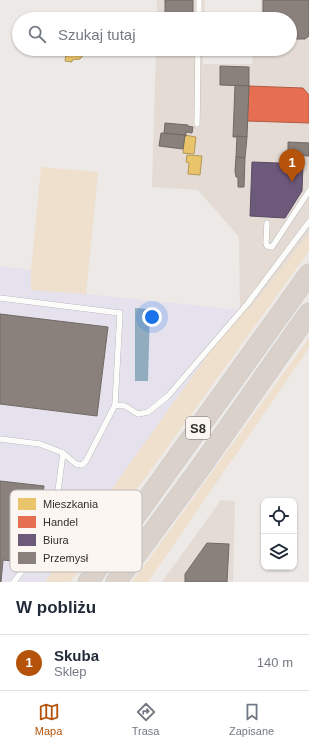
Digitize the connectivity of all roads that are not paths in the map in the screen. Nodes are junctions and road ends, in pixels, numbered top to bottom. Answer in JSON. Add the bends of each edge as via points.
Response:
{"nodes":[{"id":1,"x":199,"y":0,"type":"edge"},
{"id":2,"x":199,"y":12,"type":"edge"},
{"id":3,"x":198,"y":56,"type":"edge"},
{"id":4,"x":197,"y":124,"type":"dead end"},
{"id":5,"x":309,"y":191,"type":"edge"},
{"id":6,"x":309,"y":222,"type":"edge"},
{"id":7,"x":266,"y":223,"type":"dead end"},
{"id":8,"x":309,"y":274,"type":"edge"},
{"id":9,"x":0,"y":298,"type":"edge"},
{"id":10,"x":309,"y":313,"type":"edge"},
{"id":11,"x":115,"y":405,"type":"junction"},
{"id":12,"x":0,"y":439,"type":"edge"},
{"id":13,"x":63,"y":453,"type":"junction"},
{"id":14,"x":58,"y":490,"type":"edge"},
{"id":15,"x":142,"y":507,"type":"edge"},
{"id":16,"x":142,"y":547,"type":"edge"},
{"id":17,"x":21,"y":572,"type":"edge"},
{"id":18,"x":95,"y":572,"type":"edge"},
{"id":19,"x":123,"y":572,"type":"edge"},
{"id":20,"x":14,"y":582,"type":"edge"},
{"id":21,"x":88,"y":582,"type":"edge"},
{"id":22,"x":116,"y":582,"type":"edge"}],
"edges":[{"from":1,"to":2,"type":"lane"},
{"from":3,"to":4,"type":"lane"},
{"from":5,"to":7,"type":"lane","via":[[272,247],[266,243]]},
{"from":6,"to":11,"type":"lane","via":[[248,303],[168,396],[148,412],[138,414],[125,406]]},
{"from":8,"to":15,"type":"highway","number":"S8"},
{"from":9,"to":11,"type":"lane","via":[[120,313]]},
{"from":10,"to":16,"type":"highway","number":"S8"},
{"from":11,"to":13,"type":"lane","via":[[82,465],[76,464]]},
{"from":12,"to":13,"type":"lane","via":[[40,444]]},
{"from":13,"to":14,"type":"lane"},
{"from":17,"to":20,"type":"lane"},
{"from":18,"to":21,"type":"highway","number":"S8"},
{"from":19,"to":22,"type":"highway","number":"S8"}]}
